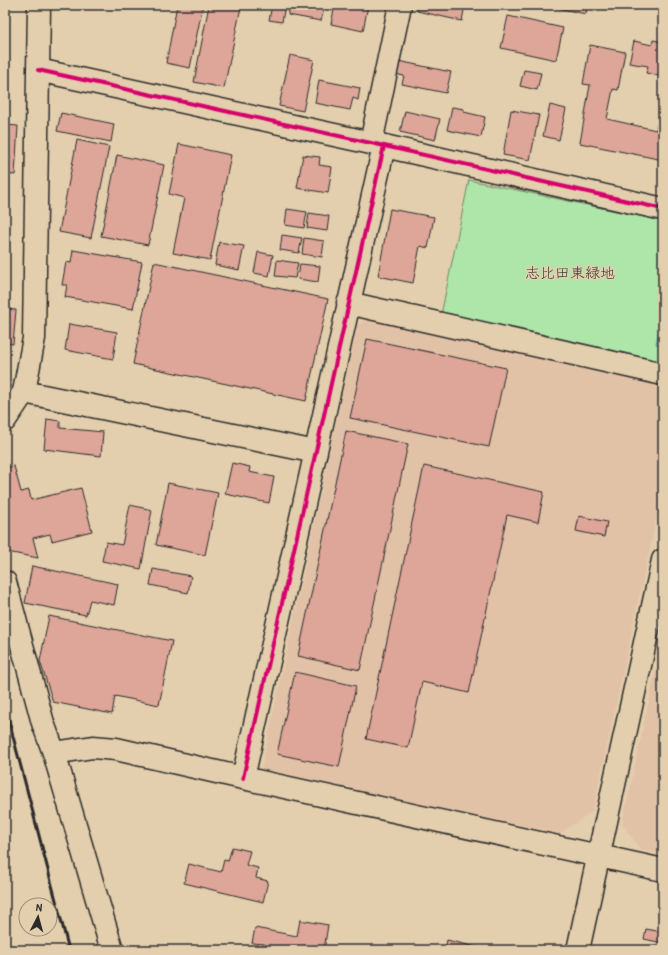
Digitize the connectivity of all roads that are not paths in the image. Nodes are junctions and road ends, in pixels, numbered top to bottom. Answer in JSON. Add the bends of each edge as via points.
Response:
{"nodes":[{"id":1,"x":39,"y":5,"type":"edge"},
{"id":2,"x":400,"y":5,"type":"edge"},
{"id":3,"x":38,"y":70,"type":"junction"},
{"id":4,"x":378,"y":144,"type":"junction"},
{"id":5,"x":663,"y":209,"type":"edge"},
{"id":6,"x":348,"y":303,"type":"junction"},
{"id":7,"x":663,"y":374,"type":"edge"},
{"id":8,"x":24,"y":392,"type":"junction"},
{"id":9,"x":5,"y":420,"type":"edge"},
{"id":10,"x":316,"y":452,"type":"junction"},
{"id":11,"x":663,"y":560,"type":"edge"},
{"id":12,"x":5,"y":582,"type":"edge"},
{"id":13,"x":54,"y":753,"type":"junction"},
{"id":14,"x":243,"y":778,"type":"junction"},
{"id":15,"x":598,"y":856,"type":"junction"},
{"id":16,"x":663,"y":870,"type":"edge"},
{"id":17,"x":112,"y":950,"type":"edge"},
{"id":18,"x":578,"y":950,"type":"edge"}],
"edges":[{"from":1,"to":3,"type":"street"},
{"from":2,"to":4,"type":"street"},
{"from":3,"to":4,"type":"street"},
{"from":3,"to":8,"type":"street","via":[[34,338]]},
{"from":4,"to":5,"type":"street"},
{"from":4,"to":6,"type":"street"},
{"from":6,"to":7,"type":"street"},
{"from":6,"to":10,"type":"street"},
{"from":8,"to":9,"type":"street"},
{"from":8,"to":10,"type":"street"},
{"from":10,"to":14,"type":"street"},
{"from":11,"to":15,"type":"street"},
{"from":12,"to":13,"type":"street"},
{"from":13,"to":14,"type":"street","via":[[93,746],[116,749]]},
{"from":13,"to":17,"type":"street"},
{"from":14,"to":15,"type":"street"},
{"from":15,"to":16,"type":"street"},
{"from":15,"to":18,"type":"street"}]}
